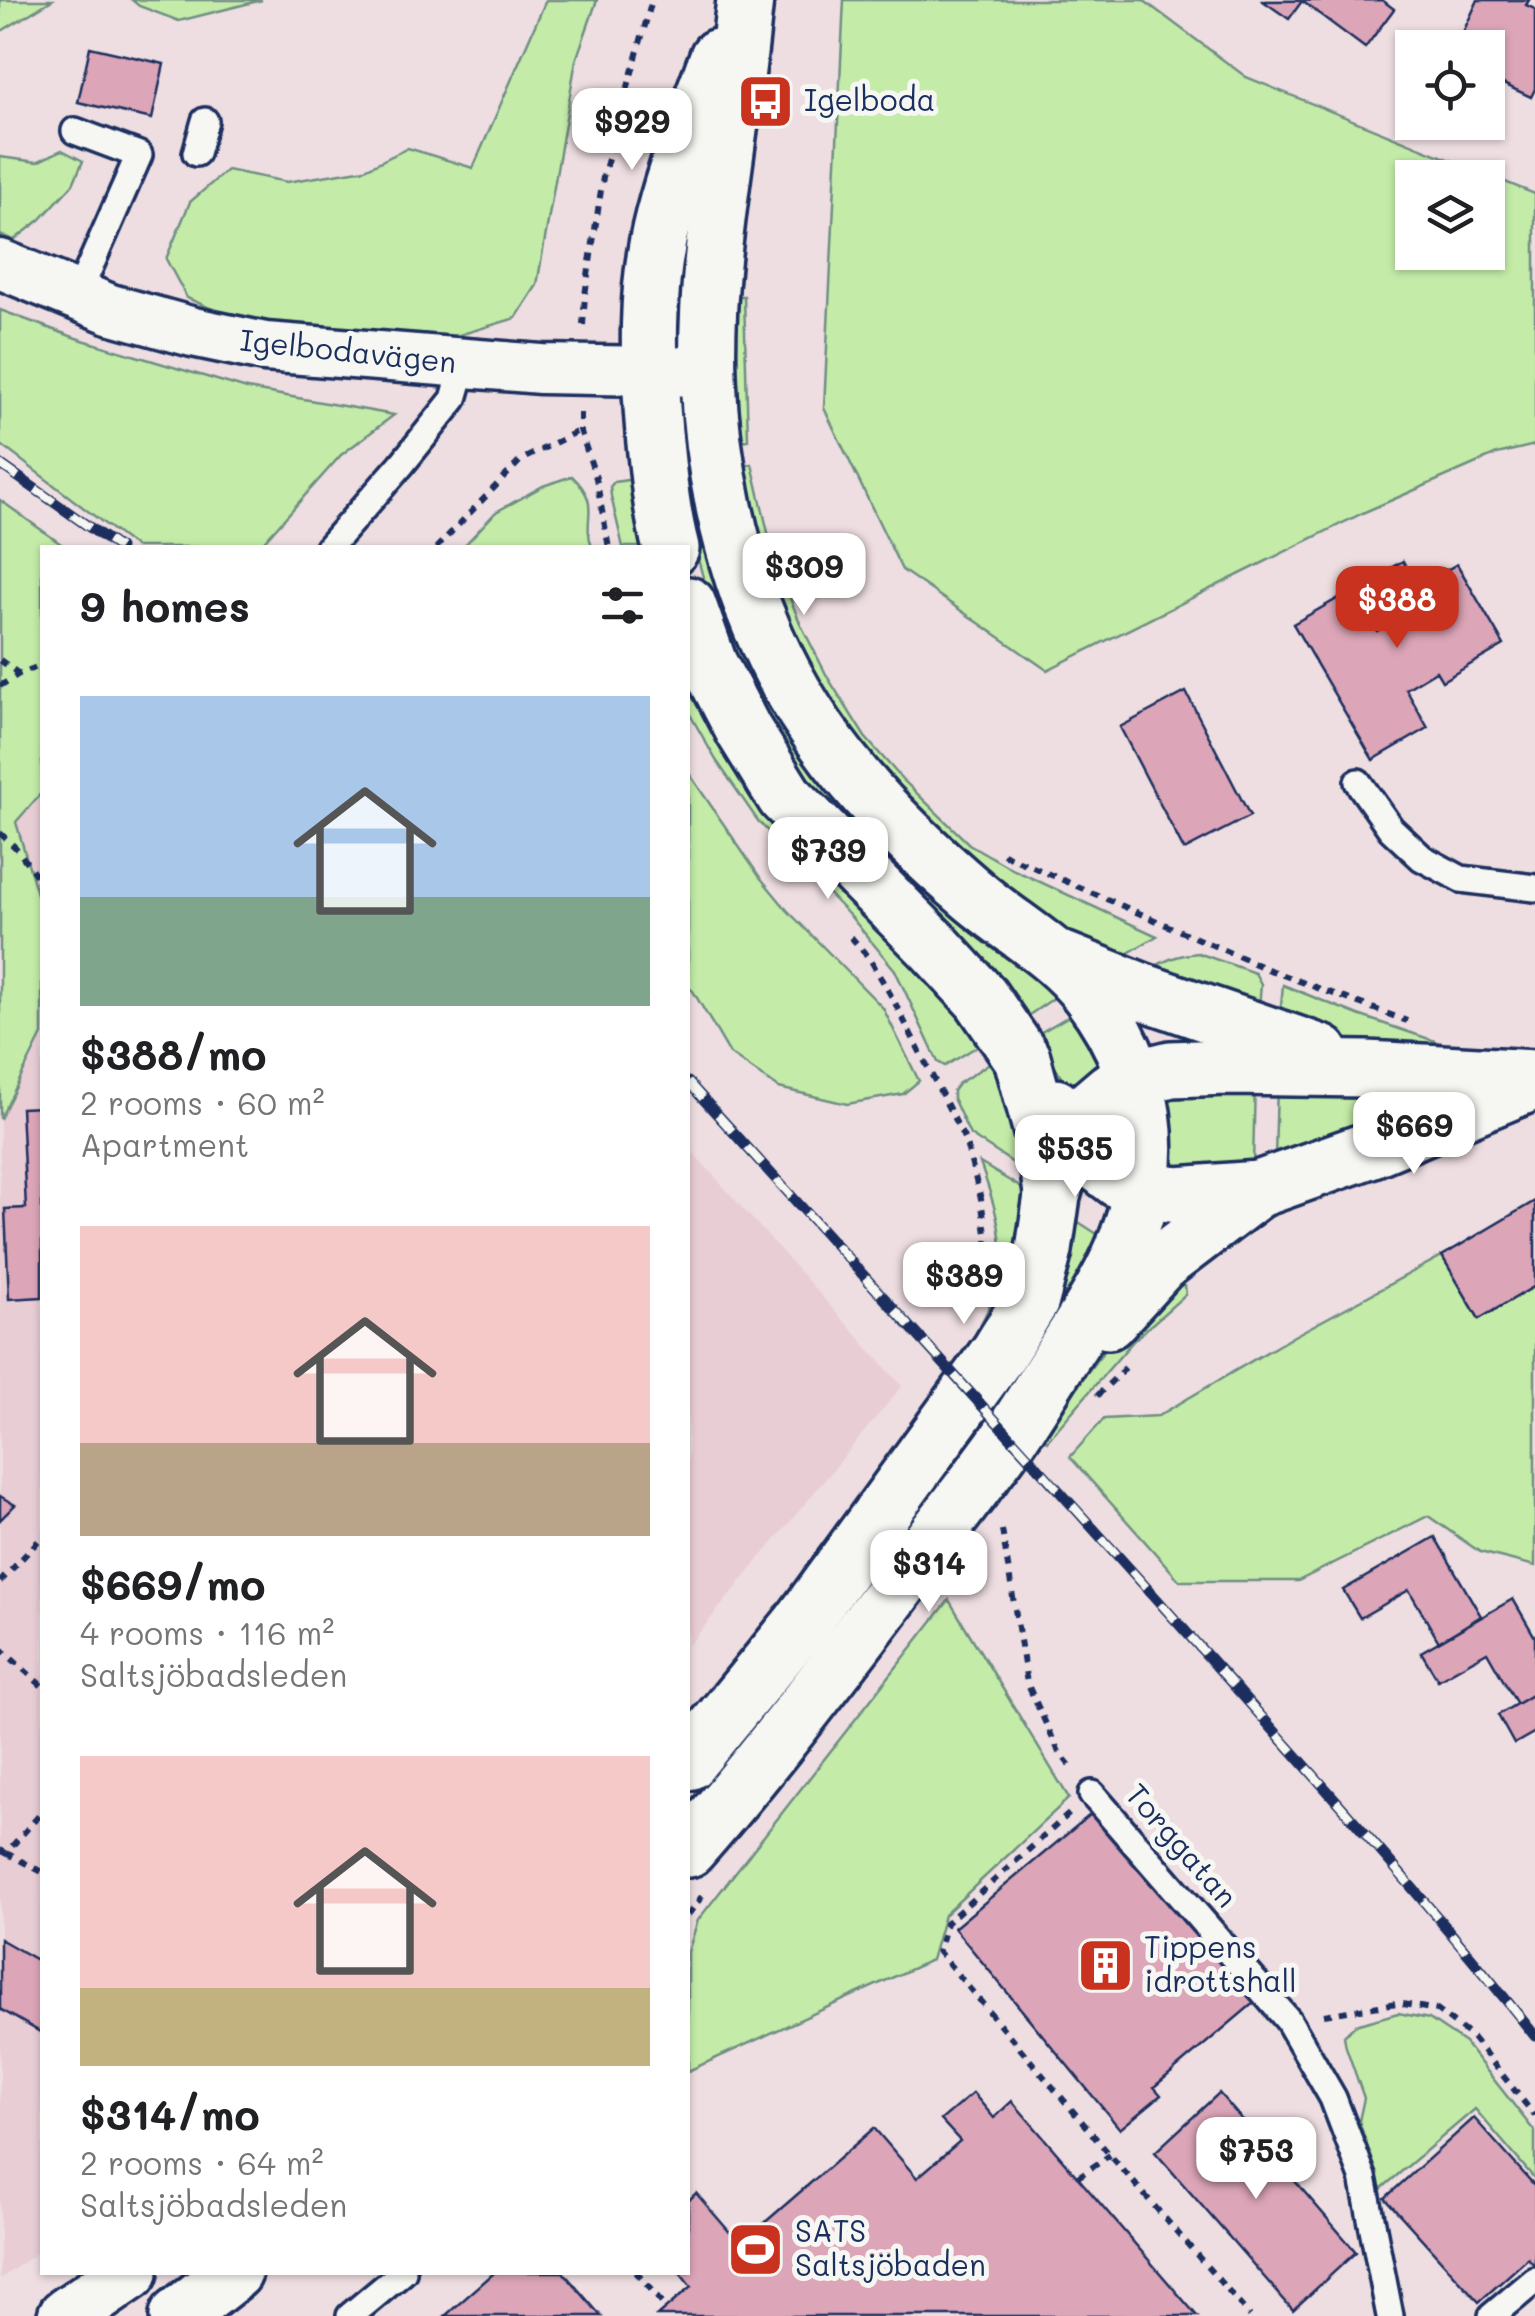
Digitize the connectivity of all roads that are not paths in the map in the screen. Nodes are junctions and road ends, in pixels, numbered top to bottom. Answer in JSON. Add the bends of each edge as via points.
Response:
{"nodes":[{"id":1,"x":742,"y":0,"type":"edge"},
{"id":2,"x":206,"y":121,"type":"dead end"},
{"id":3,"x":75,"y":131,"type":"dead end"},
{"id":4,"x":196,"y":153,"type":"dead end"},
{"id":5,"x":0,"y":264,"type":"edge"},
{"id":6,"x":77,"y":296,"type":"junction"},
{"id":7,"x":464,"y":364,"type":"junction"},
{"id":8,"x":649,"y":372,"type":"junction"},
{"id":9,"x":708,"y":372,"type":"junction"},
{"id":10,"x":331,"y":545,"type":"edge"},
{"id":11,"x":670,"y":545,"type":"edge"},
{"id":12,"x":690,"y":610,"type":"edge"},
{"id":13,"x":1358,"y":782,"type":"dead end"},
{"id":14,"x":1535,"y":888,"type":"edge"},
{"id":15,"x":1058,"y":958,"type":"junction"},
{"id":16,"x":1022,"y":1058,"type":"junction"},
{"id":17,"x":1366,"y":1068,"type":"junction"},
{"id":18,"x":1135,"y":1078,"type":"junction"},
{"id":19,"x":1535,"y":1080,"type":"edge"},
{"id":20,"x":1074,"y":1134,"type":"junction"},
{"id":21,"x":1259,"y":1188,"type":"junction"},
{"id":22,"x":1141,"y":1190,"type":"junction"},
{"id":23,"x":1052,"y":1196,"type":"junction"},
{"id":24,"x":1009,"y":1439,"type":"junction"},
{"id":25,"x":690,"y":1760,"type":"edge"},
{"id":26,"x":1092,"y":1794,"type":"road end"},
{"id":27,"x":690,"y":1847,"type":"edge"},
{"id":28,"x":126,"y":2275,"type":"edge"},
{"id":29,"x":230,"y":2275,"type":"edge"},
{"id":30,"x":399,"y":2275,"type":"edge"},
{"id":31,"x":1535,"y":2280,"type":"edge"},
{"id":32,"x":66,"y":2316,"type":"edge"},
{"id":33,"x":178,"y":2316,"type":"edge"},
{"id":34,"x":350,"y":2316,"type":"edge"},
{"id":35,"x":1390,"y":2316,"type":"edge"},
{"id":36,"x":1492,"y":2316,"type":"edge"}],
"edges":[{"from":1,"to":8,"type":"main road","via":[[682,151],[662,221]]},
{"from":1,"to":9,"type":"main road","via":[[716,220]]},
{"from":2,"to":4,"type":"lane"},
{"from":3,"to":6,"type":"lane","via":[[138,154]]},
{"from":5,"to":6,"type":"street","name":"Igelbodavägen"},
{"from":6,"to":7,"type":"street","name":"Igelbodavägen","via":[[265,347]]},
{"from":7,"to":8,"type":"street","name":"Igelbodavägen"},
{"from":7,"to":10,"type":"lane","via":[[454,399]]},
{"from":8,"to":9,"type":"street","name":"Igelbodavägen"},
{"from":8,"to":11,"type":"main road"},
{"from":9,"to":15,"type":"main road","via":[[711,425],[739,562],[797,702],[877,807],[978,900]]},
{"from":12,"to":16,"type":"main road","via":[[744,731],[785,797],[934,946]]},
{"from":13,"to":14,"type":"lane","via":[[1391,830],[1422,858],[1461,880]]},
{"from":15,"to":17,"type":"main road"},
{"from":15,"to":18,"type":"main road","via":[[1110,1024]]},
{"from":16,"to":20,"type":"main road"},
{"from":16,"to":23,"type":"main road"},
{"from":17,"to":18,"type":"main road","via":[[1171,1069]]},
{"from":17,"to":19,"type":"main road"},
{"from":18,"to":20,"type":"main road","via":[[1091,1107]]},
{"from":18,"to":22,"type":"main road","via":[[1145,1145]]},
{"from":19,"to":21,"type":"main road"},
{"from":20,"to":22,"type":"main road","via":[[1089,1157]]},
{"from":20,"to":23,"type":"main road"},
{"from":21,"to":22,"type":"main road","via":[[1177,1195]]},
{"from":21,"to":24,"type":"main road","via":[[1160,1264]]},
{"from":22,"to":24,"type":"main road","via":[[1104,1290]]},
{"from":23,"to":25,"type":"main road","via":[[1030,1300],[999,1352],[800,1625]]},
{"from":24,"to":27,"type":"main road","via":[[781,1739]]},
{"from":26,"to":35,"type":"lane","name":"Torggatan","via":[[1288,2020],[1334,2098],[1363,2177]]},
{"from":28,"to":32,"type":"main road"},
{"from":29,"to":33,"type":"main road"},
{"from":30,"to":34,"type":"lane"},
{"from":31,"to":36,"type":"lane"}]}
